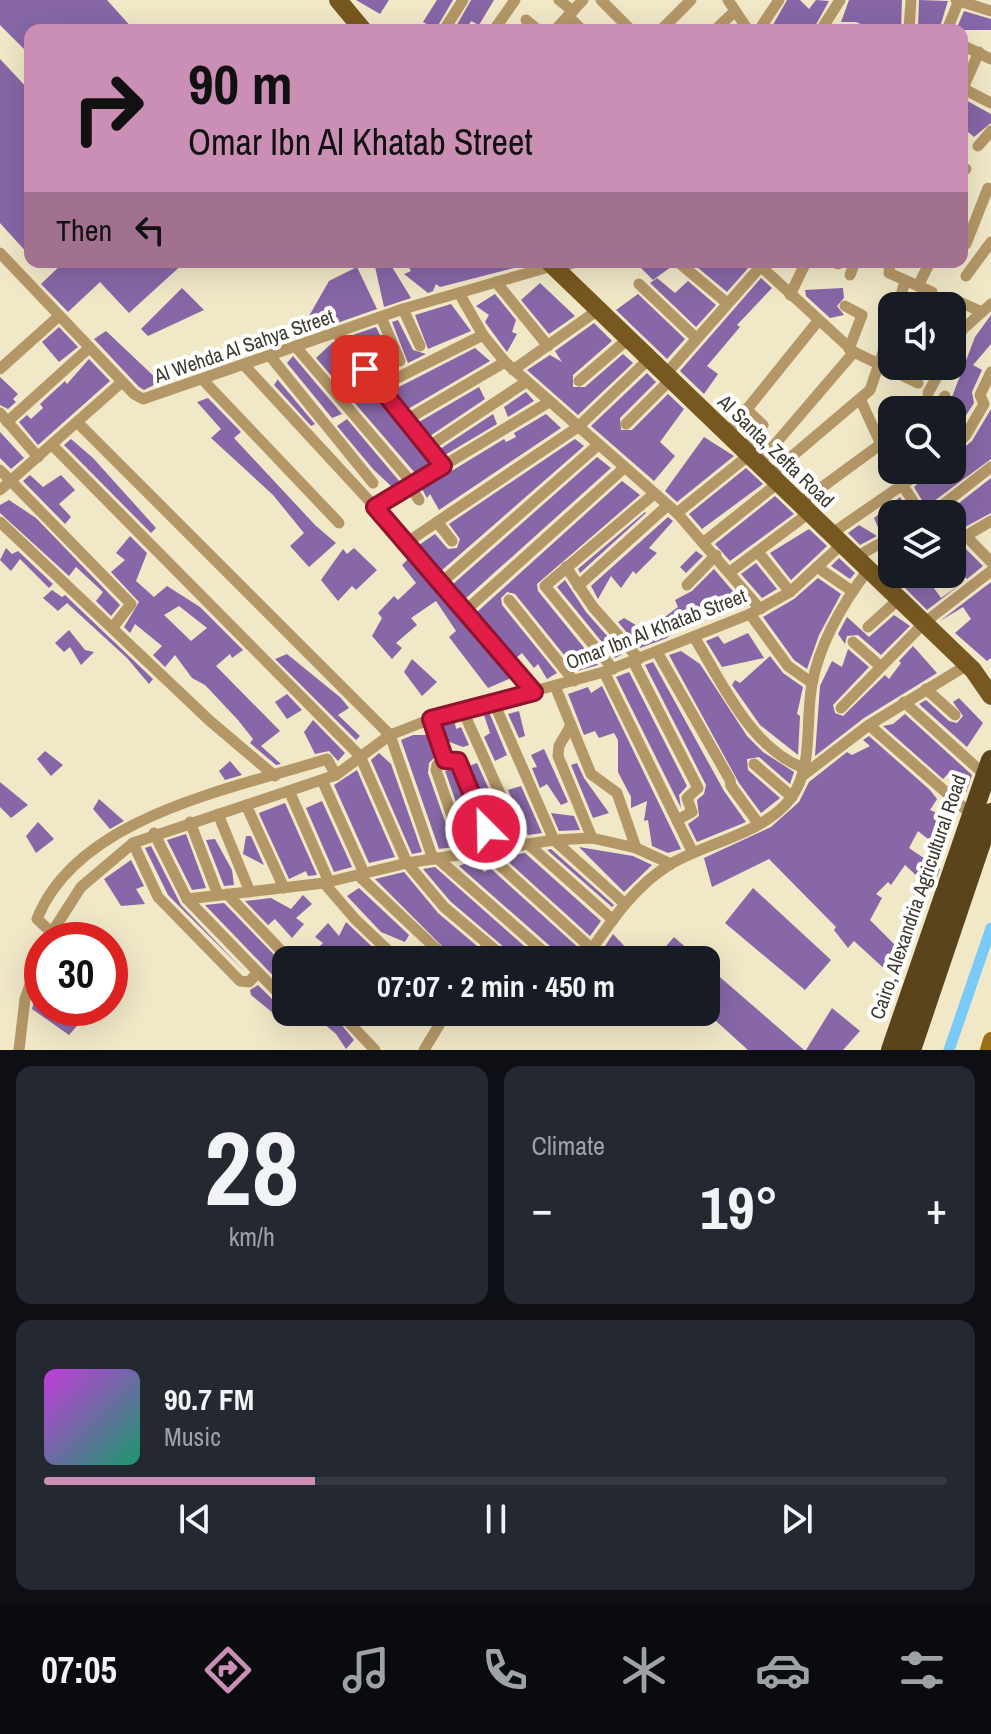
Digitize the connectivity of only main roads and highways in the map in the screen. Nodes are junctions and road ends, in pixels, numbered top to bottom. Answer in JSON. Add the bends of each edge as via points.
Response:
{"nodes":[{"id":1,"x":338,"y":0,"type":"edge"},
{"id":2,"x":358,"y":24,"type":"edge"},
{"id":3,"x":554,"y":268,"type":"edge"},
{"id":4,"x":977,"y":668,"type":"edge"},
{"id":5,"x":991,"y":696,"type":"edge"},
{"id":6,"x":988,"y":768,"type":"edge"},
{"id":7,"x":982,"y":814,"type":"edge"},
{"id":8,"x":891,"y":1050,"type":"edge"},
{"id":9,"x":911,"y":1050,"type":"edge"}],
"edges":[{"from":1,"to":2,"type":"main road"},
{"from":3,"to":4,"type":"main road","name":"Al Santa, Zefta Road"},
{"from":4,"to":5,"type":"main road","name":"Al Santa, Zefta Road"},
{"from":6,"to":7,"type":"highway","name":"Cairo, Alexandria Agricultural Road"},
{"from":7,"to":8,"type":"highway","name":"Cairo, Alexandria Agricultural Road"},
{"from":7,"to":9,"type":"highway","name":"Cairo, Alexandria Agricultural Road"}]}
